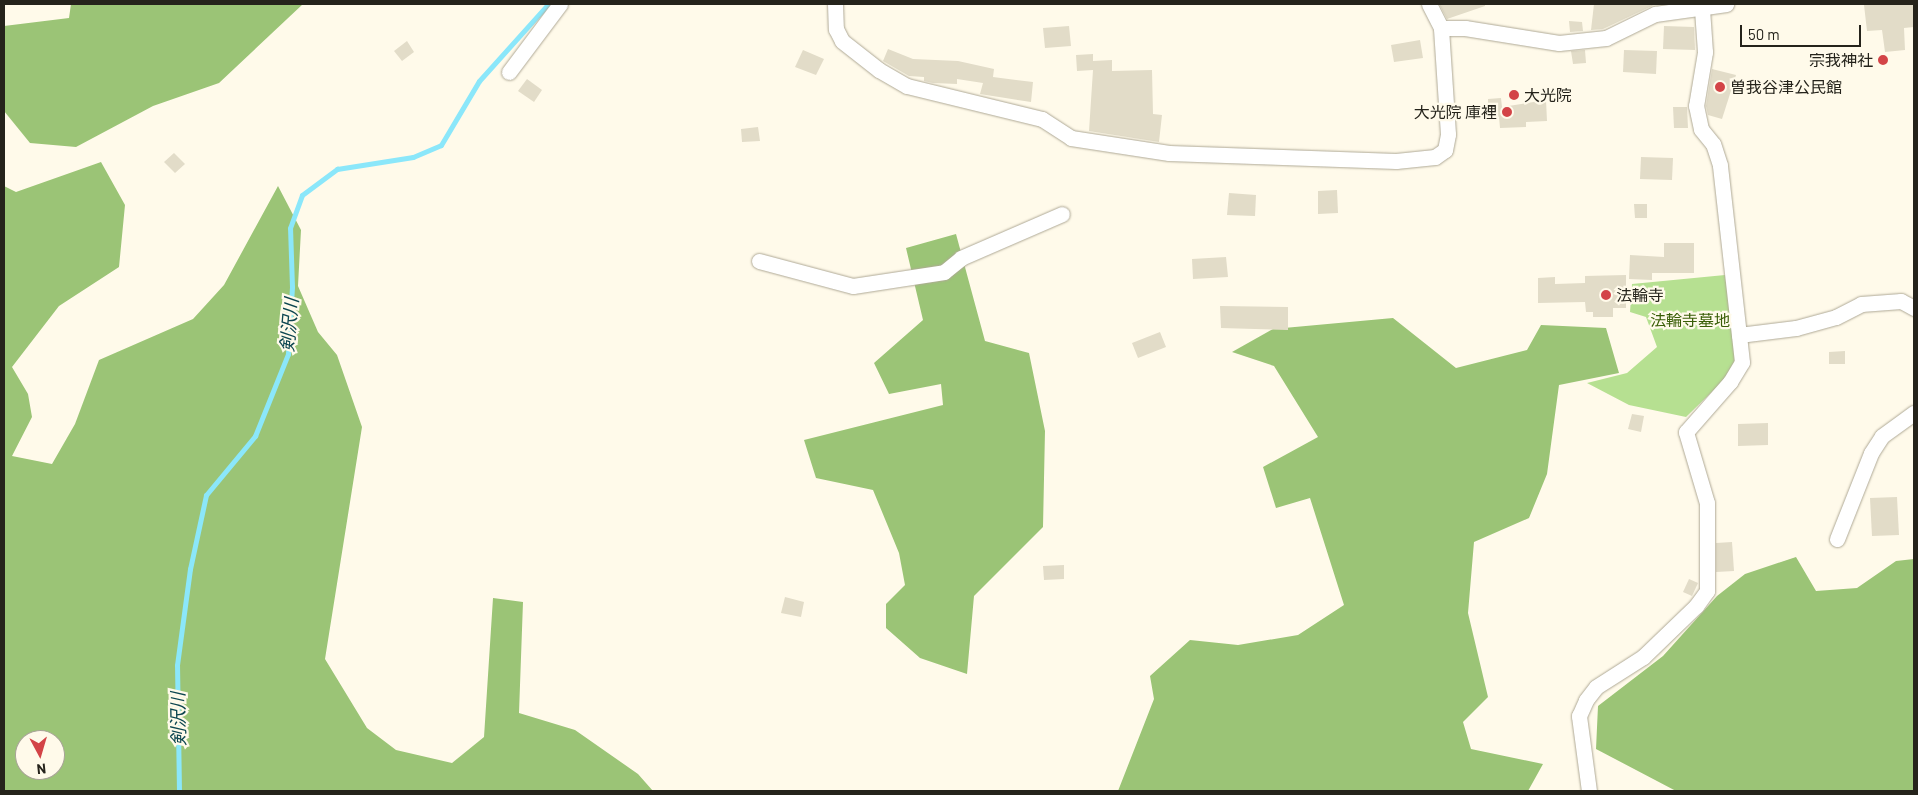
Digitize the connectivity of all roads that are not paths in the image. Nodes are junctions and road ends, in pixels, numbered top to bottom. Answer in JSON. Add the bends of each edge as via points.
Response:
{"nodes":[{"id":1,"x":560,"y":4,"type":"edge"},
{"id":2,"x":835,"y":4,"type":"edge"},
{"id":3,"x":1429,"y":4,"type":"edge"},
{"id":4,"x":1726,"y":4,"type":"edge"},
{"id":5,"x":1702,"y":9,"type":"junction"},
{"id":6,"x":1441,"y":28,"type":"junction"},
{"id":7,"x":509,"y":72,"type":"dead end"},
{"id":8,"x":1062,"y":214,"type":"dead end"},
{"id":9,"x":759,"y":261,"type":"dead end"},
{"id":10,"x":1914,"y":308,"type":"edge"},
{"id":11,"x":1739,"y":335,"type":"junction"},
{"id":12,"x":1914,"y":413,"type":"edge"},
{"id":13,"x":1837,"y":539,"type":"dead end"},
{"id":14,"x":1589,"y":791,"type":"edge"}],
"edges":[{"from":1,"to":7,"type":"street"},
{"from":2,"to":6,"type":"street","via":[[836,29],[842,41],[879,70],[907,86],[1042,119],[1071,138],[1169,153],[1396,162],[1435,157],[1444,150],[1448,134]]},
{"from":3,"to":6,"type":"street"},
{"from":4,"to":5,"type":"street"},
{"from":5,"to":6,"type":"street","via":[[1655,14],[1606,38],[1559,43],[1465,28]]},
{"from":5,"to":11,"type":"street","via":[[1706,52],[1696,106],[1701,129],[1713,144],[1720,165]]},
{"from":8,"to":9,"type":"street","via":[[960,258],[944,272],[854,286]]},
{"from":10,"to":11,"type":"street","via":[[1901,301],[1861,304],[1836,317],[1796,328]]},
{"from":11,"to":14,"type":"street","via":[[1742,362],[1730,382],[1686,432],[1707,503],[1706,591],[1696,606],[1643,657],[1596,687],[1586,700],[1580,716]]},
{"from":12,"to":13,"type":"street","via":[[1882,436],[1871,453]]}]}
